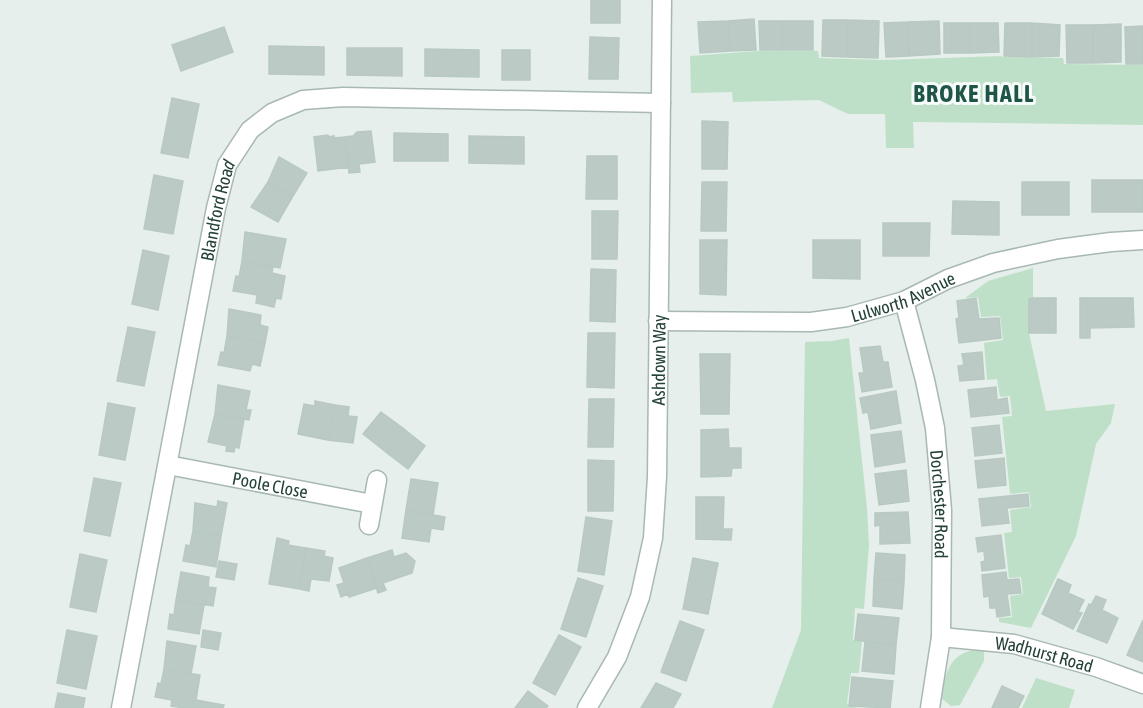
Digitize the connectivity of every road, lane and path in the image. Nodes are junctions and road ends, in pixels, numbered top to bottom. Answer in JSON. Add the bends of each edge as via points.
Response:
{"nodes":[{"id":1,"x":662,"y":0,"type":"edge"},
{"id":2,"x":661,"y":103,"type":"junction"},
{"id":3,"x":1143,"y":240,"type":"edge"},
{"id":4,"x":904,"y":301,"type":"junction"},
{"id":5,"x":658,"y":321,"type":"junction"},
{"id":6,"x":168,"y":465,"type":"junction"},
{"id":7,"x":376,"y":480,"type":"dead end"},
{"id":8,"x":372,"y":504,"type":"junction"},
{"id":9,"x":369,"y":525,"type":"dead end"},
{"id":10,"x":942,"y":637,"type":"junction"},
{"id":11,"x":1143,"y":684,"type":"edge"},
{"id":12,"x":121,"y":708,"type":"edge"},
{"id":13,"x":587,"y":708,"type":"edge"},
{"id":14,"x":930,"y":708,"type":"edge"}],
"edges":[{"from":1,"to":2,"type":"street","name":"Ashdown Way"},
{"from":2,"to":5,"type":"street","name":"Ashdown Way"},
{"from":2,"to":6,"type":"street","name":"Blandford Road","via":[[343,97],[303,100],[272,113],[250,130],[227,165]]},
{"from":3,"to":4,"type":"street","name":"Lulworth Avenue","via":[[1058,249],[993,263]]},
{"from":4,"to":5,"type":"street","name":"Lulworth Avenue","via":[[847,317],[811,322]]},
{"from":4,"to":10,"type":"street","name":"Dorchester Road","via":[[934,428],[942,510]]},
{"from":5,"to":13,"type":"street","name":"Ashdown Way","via":[[653,538],[629,627],[617,657]]},
{"from":6,"to":8,"type":"street","name":"Poole Close"},
{"from":6,"to":12,"type":"street","name":"Blandford Road"},
{"from":7,"to":8,"type":"street"},
{"from":8,"to":9,"type":"street"},
{"from":10,"to":11,"type":"street","name":"Wadhurst Road","via":[[1014,644]]},
{"from":10,"to":14,"type":"street","name":"Dorchester Road"}]}
